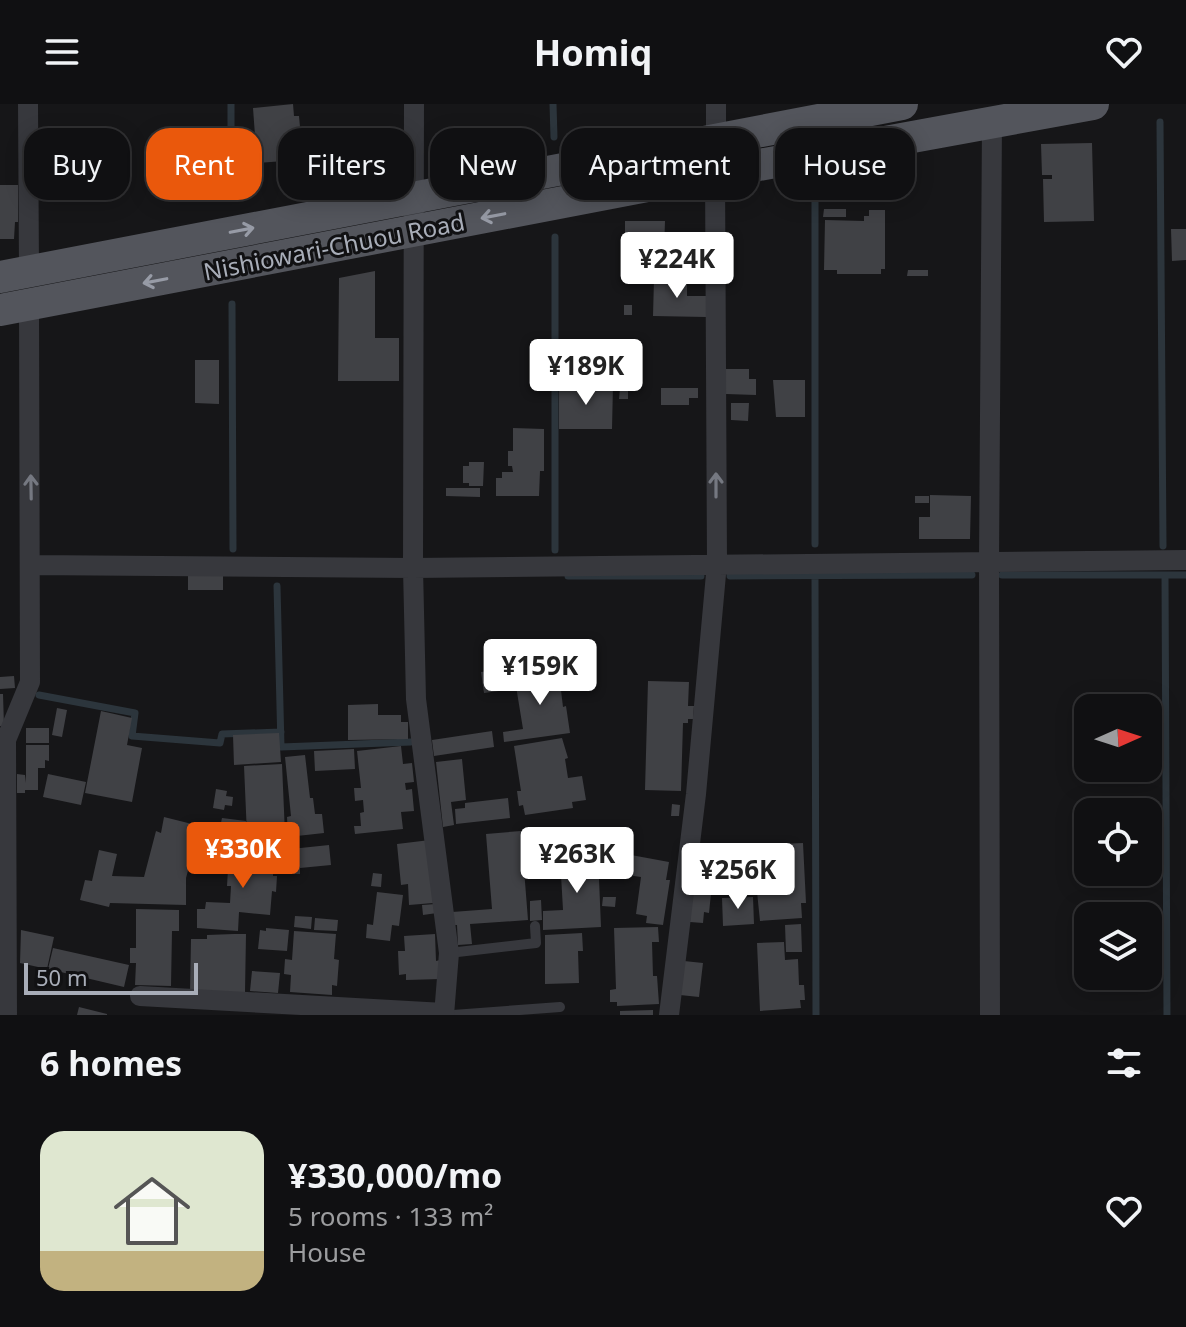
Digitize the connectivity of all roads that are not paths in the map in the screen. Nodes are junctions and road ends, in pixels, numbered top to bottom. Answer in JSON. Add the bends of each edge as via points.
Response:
{"nodes":[{"id":1,"x":28,"y":104,"type":"edge"},
{"id":2,"x":414,"y":104,"type":"edge"},
{"id":3,"x":716,"y":104,"type":"edge"},
{"id":4,"x":902,"y":104,"type":"edge"},
{"id":5,"x":1093,"y":104,"type":"edge"},
{"id":6,"x":992,"y":122,"type":"junction"},
{"id":7,"x":716,"y":128,"type":"edge"},
{"id":8,"x":759,"y":131,"type":"edge"},
{"id":9,"x":759,"y":165,"type":"edge"},
{"id":10,"x":561,"y":168,"type":"edge"},
{"id":11,"x":415,"y":196,"type":"junction"},
{"id":12,"x":575,"y":200,"type":"edge"},
{"id":13,"x":715,"y":200,"type":"edge"},
{"id":14,"x":415,"y":231,"type":"junction"},
{"id":15,"x":15,"y":274,"type":"edge"},
{"id":16,"x":14,"y":308,"type":"edge"},
{"id":17,"x":1186,"y":560,"type":"edge"},
{"id":18,"x":989,"y":561,"type":"junction"},
{"id":19,"x":717,"y":563,"type":"junction"},
{"id":20,"x":31,"y":565,"type":"junction"},
{"id":21,"x":413,"y":568,"type":"junction"},
{"id":22,"x":3,"y":740,"type":"edge"},
{"id":23,"x":535,"y":926,"type":"dead end"},
{"id":24,"x":449,"y":953,"type":"junction"},
{"id":25,"x":140,"y":996,"type":"dead end"},
{"id":26,"x":560,"y":1007,"type":"dead end"},
{"id":27,"x":447,"y":1014,"type":"edge"},
{"id":28,"x":7,"y":1015,"type":"edge"},
{"id":29,"x":669,"y":1015,"type":"edge"},
{"id":30,"x":990,"y":1015,"type":"edge"}],
"edges":[{"from":1,"to":15,"type":"street"},
{"from":2,"to":11,"type":"street"},
{"from":3,"to":7,"type":"street"},
{"from":4,"to":8,"type":"main road","name":"Nishiowari-Chuou Road"},
{"from":5,"to":6,"type":"main road","name":"Nishiowari-Chuou Road"},
{"from":6,"to":9,"type":"main road","name":"Nishiowari-Chuou Road"},
{"from":6,"to":18,"type":"street"},
{"from":10,"to":11,"type":"main road","name":"Nishiowari-Chuou Road"},
{"from":11,"to":14,"type":"street"},
{"from":15,"to":11,"type":"main road","name":"Nishiowari-Chuou Road","one_way":true},
{"from":12,"to":14,"type":"main road","name":"Nishiowari-Chuou Road","one_way":true},
{"from":19,"to":13,"type":"street","one_way":true},
{"from":14,"to":16,"type":"main road","name":"Nishiowari-Chuou Road","one_way":true},
{"from":14,"to":21,"type":"street"},
{"from":20,"to":16,"type":"street","one_way":true},
{"from":17,"to":18,"type":"street"},
{"from":18,"to":19,"type":"street"},
{"from":18,"to":30,"type":"street"},
{"from":19,"to":21,"type":"street"},
{"from":19,"to":29,"type":"street"},
{"from":20,"to":21,"type":"street"},
{"from":20,"to":22,"type":"street","via":[[30,682]]},
{"from":21,"to":24,"type":"street","via":[[416,699]]},
{"from":22,"to":28,"type":"street"},
{"from":23,"to":24,"type":"lane","via":[[536,943]]},
{"from":24,"to":27,"type":"street"},
{"from":25,"to":27,"type":"street"},
{"from":26,"to":27,"type":"lane"}]}
